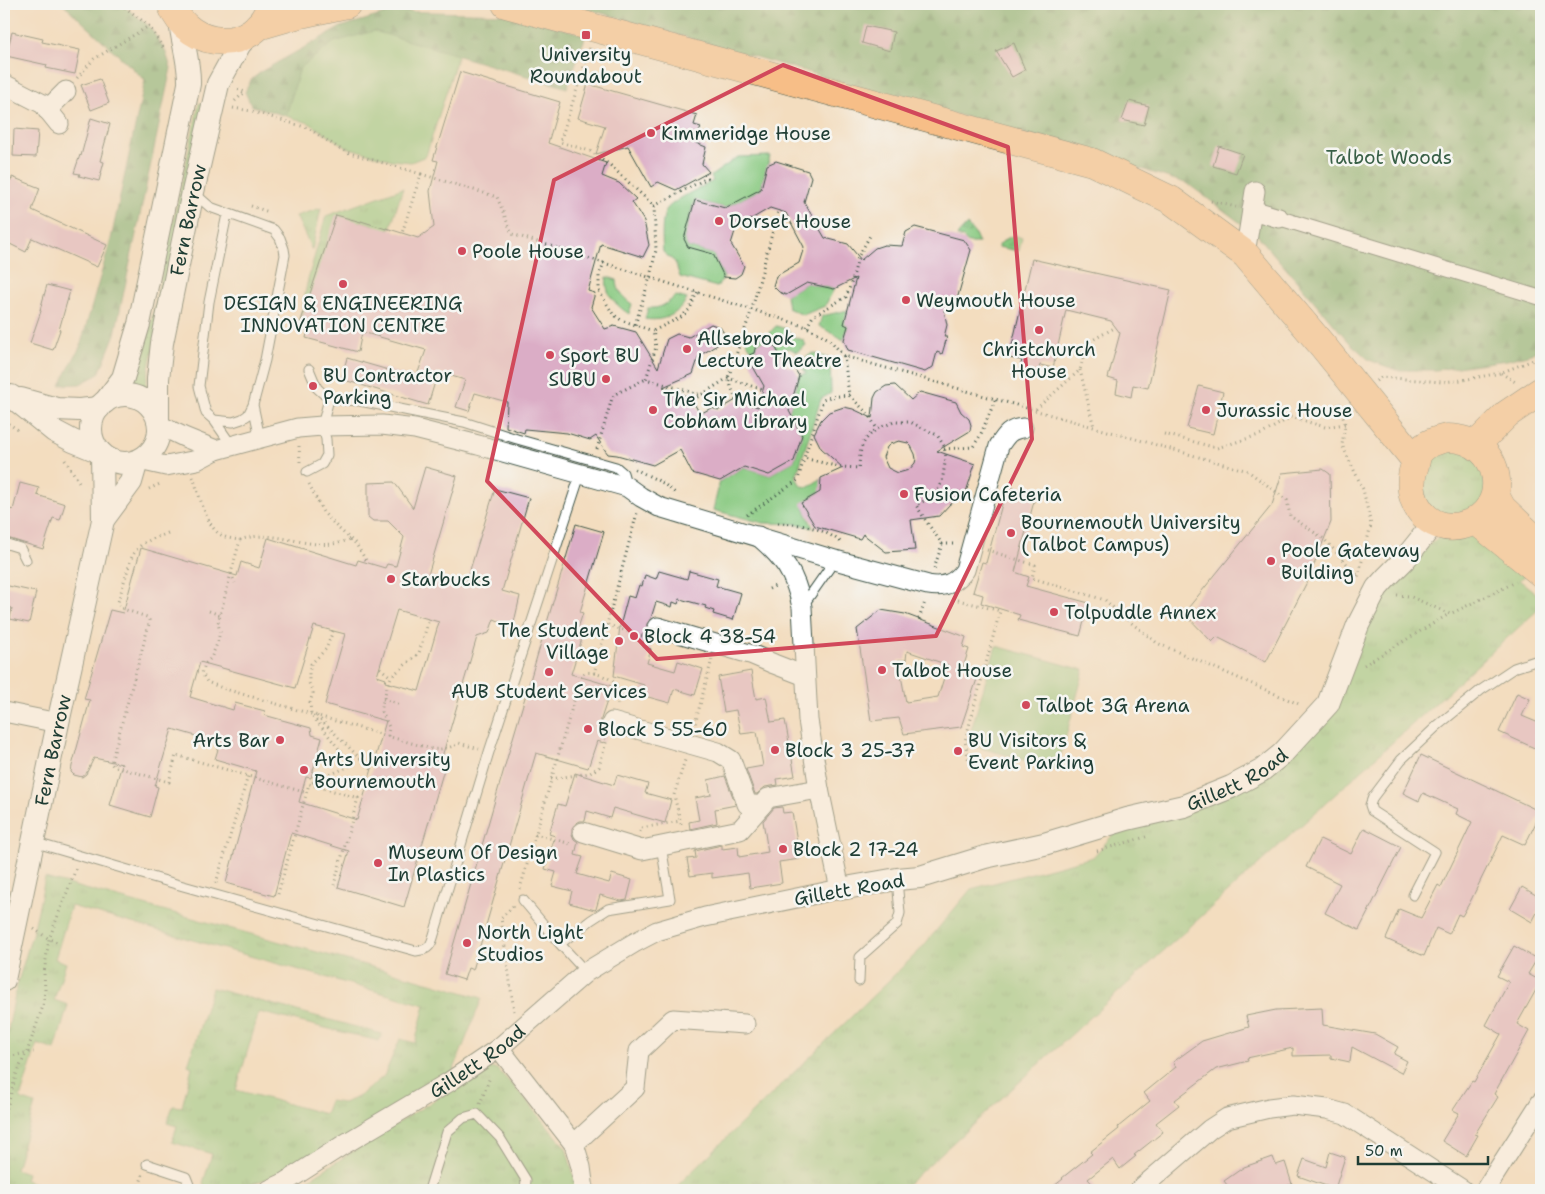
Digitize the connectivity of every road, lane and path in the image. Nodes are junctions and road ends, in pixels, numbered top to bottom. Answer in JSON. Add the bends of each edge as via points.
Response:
{"nodes":[{"id":1,"x":121,"y":4,"type":"edge"},
{"id":2,"x":347,"y":4,"type":"edge"},
{"id":3,"x":506,"y":4,"type":"edge"},
{"id":4,"x":167,"y":14,"type":"edge"},
{"id":5,"x":260,"y":20,"type":"edge"},
{"id":6,"x":592,"y":28,"type":"junction"},
{"id":7,"x":165,"y":50,"type":"dead end"},
{"id":8,"x":4,"y":84,"type":"edge"},
{"id":9,"x":218,"y":84,"type":"junction"},
{"id":10,"x":66,"y":91,"type":"joint"},
{"id":11,"x":47,"y":110,"type":"junction"},
{"id":12,"x":59,"y":124,"type":"dead end"},
{"id":13,"x":421,"y":174,"type":"junction"},
{"id":14,"x":711,"y":176,"type":"dead end"},
{"id":15,"x":1255,"y":191,"type":"dead end"},
{"id":16,"x":194,"y":192,"type":"junction"},
{"id":17,"x":654,"y":206,"type":"junction"},
{"id":18,"x":1252,"y":210,"type":"junction"},
{"id":19,"x":778,"y":211,"type":"dead end"},
{"id":20,"x":226,"y":214,"type":"junction"},
{"id":21,"x":1279,"y":218,"type":"joint"},
{"id":22,"x":402,"y":233,"type":"dead end"},
{"id":23,"x":871,"y":234,"type":"dead end"},
{"id":24,"x":1245,"y":254,"type":"junction"},
{"id":25,"x":604,"y":262,"type":"junction"},
{"id":26,"x":650,"y":277,"type":"junction"},
{"id":27,"x":697,"y":292,"type":"junction"},
{"id":28,"x":1541,"y":298,"type":"edge"},
{"id":29,"x":752,"y":309,"type":"junction"},
{"id":30,"x":635,"y":325,"type":"junction"},
{"id":31,"x":807,"y":327,"type":"junction"},
{"id":32,"x":1116,"y":327,"type":"dead end"},
{"id":33,"x":653,"y":331,"type":"junction"},
{"id":34,"x":1322,"y":345,"type":"junction"},
{"id":35,"x":844,"y":356,"type":"junction"},
{"id":36,"x":1541,"y":358,"type":"edge"},
{"id":37,"x":309,"y":369,"type":"dead end"},
{"id":38,"x":1080,"y":370,"type":"junction"},
{"id":39,"x":728,"y":378,"type":"junction"},
{"id":40,"x":646,"y":379,"type":"junction"},
{"id":41,"x":1369,"y":386,"type":"junction"},
{"id":42,"x":763,"y":390,"type":"dead end"},
{"id":43,"x":1541,"y":391,"type":"edge"},
{"id":44,"x":7,"y":395,"type":"edge"},
{"id":45,"x":702,"y":395,"type":"junction"},
{"id":46,"x":849,"y":396,"type":"junction"},
{"id":47,"x":1541,"y":397,"type":"edge"},
{"id":48,"x":996,"y":398,"type":"junction"},
{"id":49,"x":329,"y":399,"type":"junction"},
{"id":50,"x":693,"y":400,"type":"dead end"},
{"id":51,"x":736,"y":400,"type":"dead end"},
{"id":52,"x":102,"y":405,"type":"junction"},
{"id":53,"x":253,"y":405,"type":"junction"},
{"id":54,"x":1035,"y":410,"type":"junction"},
{"id":55,"x":214,"y":420,"type":"junction"},
{"id":56,"x":4,"y":421,"type":"edge"},
{"id":57,"x":158,"y":422,"type":"junction"},
{"id":58,"x":322,"y":426,"type":"junction"},
{"id":59,"x":1094,"y":427,"type":"junction"},
{"id":60,"x":298,"y":428,"type":"junction"},
{"id":61,"x":1023,"y":428,"type":"dead end"},
{"id":62,"x":877,"y":429,"type":"junction"},
{"id":63,"x":1164,"y":434,"type":"dead end"},
{"id":64,"x":27,"y":435,"type":"dead end"},
{"id":65,"x":260,"y":438,"type":"junction"},
{"id":66,"x":1541,"y":447,"type":"edge"},
{"id":67,"x":224,"y":448,"type":"junction"},
{"id":68,"x":944,"y":449,"type":"junction"},
{"id":69,"x":1482,"y":451,"type":"junction"},
{"id":70,"x":101,"y":453,"type":"junction"},
{"id":71,"x":605,"y":453,"type":"dead end"},
{"id":72,"x":1422,"y":453,"type":"junction"},
{"id":73,"x":58,"y":455,"type":"dead end"},
{"id":74,"x":804,"y":458,"type":"junction"},
{"id":75,"x":138,"y":461,"type":"junction"},
{"id":76,"x":630,"y":466,"type":"dead end"},
{"id":77,"x":305,"y":473,"type":"junction"},
{"id":78,"x":580,"y":475,"type":"junction"},
{"id":79,"x":194,"y":478,"type":"dead end"},
{"id":80,"x":1541,"y":479,"type":"edge"},
{"id":81,"x":81,"y":485,"type":"dead end"},
{"id":82,"x":634,"y":492,"type":"junction"},
{"id":83,"x":678,"y":495,"type":"dead end"},
{"id":84,"x":1495,"y":495,"type":"junction"},
{"id":85,"x":1427,"y":518,"type":"junction"},
{"id":86,"x":103,"y":520,"type":"junction"},
{"id":87,"x":1475,"y":520,"type":"junction"},
{"id":88,"x":772,"y":523,"type":"dead end"},
{"id":89,"x":754,"y":528,"type":"junction"},
{"id":90,"x":168,"y":533,"type":"dead end"},
{"id":91,"x":350,"y":538,"type":"junction"},
{"id":92,"x":240,"y":540,"type":"junction"},
{"id":93,"x":4,"y":543,"type":"edge"},
{"id":94,"x":1541,"y":545,"type":"edge"},
{"id":95,"x":972,"y":546,"type":"junction"},
{"id":96,"x":841,"y":553,"type":"junction"},
{"id":97,"x":26,"y":560,"type":"dead end"},
{"id":98,"x":367,"y":562,"type":"dead end"},
{"id":99,"x":231,"y":573,"type":"junction"},
{"id":100,"x":1358,"y":576,"type":"junction"},
{"id":101,"x":1530,"y":577,"type":"edge"},
{"id":102,"x":235,"y":583,"type":"dead end"},
{"id":103,"x":1382,"y":583,"type":"junction"},
{"id":104,"x":933,"y":586,"type":"junction"},
{"id":105,"x":956,"y":599,"type":"dead end"},
{"id":106,"x":802,"y":607,"type":"junction"},
{"id":107,"x":209,"y":611,"type":"dead end"},
{"id":108,"x":1450,"y":614,"type":"junction"},
{"id":109,"x":220,"y":615,"type":"junction"},
{"id":110,"x":429,"y":619,"type":"dead end"},
{"id":111,"x":919,"y":619,"type":"dead end"},
{"id":112,"x":608,"y":625,"type":"junction"},
{"id":113,"x":658,"y":627,"type":"joint"},
{"id":114,"x":333,"y":631,"type":"dead end"},
{"id":115,"x":716,"y":644,"type":"junction"},
{"id":116,"x":1541,"y":659,"type":"edge"},
{"id":117,"x":380,"y":668,"type":"dead end"},
{"id":118,"x":1360,"y":668,"type":"dead end"},
{"id":119,"x":805,"y":676,"type":"junction"},
{"id":120,"x":392,"y":678,"type":"junction"},
{"id":121,"x":383,"y":700,"type":"junction"},
{"id":122,"x":401,"y":705,"type":"dead end"},
{"id":123,"x":4,"y":712,"type":"edge"},
{"id":124,"x":1320,"y":712,"type":"junction"},
{"id":125,"x":311,"y":714,"type":"junction"},
{"id":126,"x":317,"y":715,"type":"junction"},
{"id":127,"x":612,"y":722,"type":"dead end"},
{"id":128,"x":58,"y":723,"type":"junction"},
{"id":129,"x":388,"y":736,"type":"junction"},
{"id":130,"x":690,"y":744,"type":"junction"},
{"id":131,"x":489,"y":752,"type":"junction"},
{"id":132,"x":969,"y":762,"type":"dead end"},
{"id":133,"x":372,"y":770,"type":"dead end"},
{"id":134,"x":248,"y":776,"type":"junction"},
{"id":135,"x":310,"y":784,"type":"junction"},
{"id":136,"x":819,"y":789,"type":"junction"},
{"id":137,"x":307,"y":793,"type":"junction"},
{"id":138,"x":761,"y":806,"type":"junction"},
{"id":139,"x":583,"y":832,"type":"joint"},
{"id":140,"x":535,"y":834,"type":"junction"},
{"id":141,"x":685,"y":841,"type":"junction"},
{"id":142,"x":32,"y":842,"type":"junction"},
{"id":143,"x":661,"y":846,"type":"junction"},
{"id":144,"x":80,"y":856,"type":"junction"},
{"id":145,"x":897,"y":879,"type":"junction"},
{"id":146,"x":334,"y":885,"type":"dead end"},
{"id":147,"x":214,"y":889,"type":"dead end"},
{"id":148,"x":840,"y":890,"type":"junction"},
{"id":149,"x":278,"y":894,"type":"dead end"},
{"id":150,"x":1413,"y":895,"type":"dead end"},
{"id":151,"x":519,"y":898,"type":"junction"},
{"id":152,"x":34,"y":928,"type":"dead end"},
{"id":153,"x":48,"y":939,"type":"junction"},
{"id":154,"x":60,"y":943,"type":"dead end"},
{"id":155,"x":560,"y":944,"type":"junction"},
{"id":156,"x":586,"y":972,"type":"junction"},
{"id":157,"x":4,"y":980,"type":"edge"},
{"id":158,"x":859,"y":981,"type":"dead end"},
{"id":159,"x":745,"y":1024,"type":"dead end"},
{"id":160,"x":517,"y":1032,"type":"junction"},
{"id":161,"x":499,"y":1048,"type":"junction"},
{"id":162,"x":27,"y":1052,"type":"junction"},
{"id":163,"x":34,"y":1052,"type":"dead end"},
{"id":164,"x":4,"y":1056,"type":"edge"},
{"id":165,"x":1541,"y":1102,"type":"edge"},
{"id":166,"x":477,"y":1114,"type":"junction"},
{"id":167,"x":4,"y":1118,"type":"edge"},
{"id":168,"x":574,"y":1144,"type":"junction"},
{"id":169,"x":147,"y":1164,"type":"dead end"},
{"id":170,"x":4,"y":1175,"type":"edge"},
{"id":171,"x":17,"y":1190,"type":"edge"},
{"id":172,"x":191,"y":1190,"type":"edge"},
{"id":173,"x":269,"y":1190,"type":"edge"},
{"id":174,"x":430,"y":1190,"type":"edge"},
{"id":175,"x":525,"y":1190,"type":"edge"},
{"id":176,"x":584,"y":1190,"type":"edge"},
{"id":177,"x":1139,"y":1190,"type":"edge"},
{"id":178,"x":1463,"y":1190,"type":"edge"},
{"id":179,"x":1484,"y":1190,"type":"edge"}],
"edges":[{"from":1,"to":4,"type":"path"},
{"from":2,"to":5,"type":"main road"},
{"from":3,"to":6,"type":"main road"},
{"from":4,"to":5,"type":"main road","via":[[195,34],[214,41],[236,39]]},
{"from":4,"to":7,"type":"path"},
{"from":4,"to":10,"type":"path","via":[[94,59]]},
{"from":4,"to":52,"type":"street","name":"Fern Barrow","via":[[182,38],[189,70],[188,84],[139,324],[123,378]]},
{"from":5,"to":9,"type":"street","name":"Fern Barrow","via":[[240,44]]},
{"from":6,"to":17,"type":"path","via":[[593,37],[560,142],[590,151]]},
{"from":6,"to":24,"type":"main road","via":[[1092,162],[1171,200]]},
{"from":8,"to":11,"type":"street","via":[[43,104]]},
{"from":9,"to":13,"type":"path","via":[[245,92],[230,107],[308,128],[343,151]]},
{"from":9,"to":16,"type":"street","name":"Fern Barrow"},
{"from":10,"to":11,"type":"street"},
{"from":11,"to":12,"type":"street"},
{"from":13,"to":22,"type":"path"},
{"from":13,"to":25,"type":"path","via":[[497,197],[512,234]]},
{"from":14,"to":17,"type":"path"},
{"from":15,"to":18,"type":"street"},
{"from":16,"to":20,"type":"lane","via":[[210,207]]},
{"from":16,"to":57,"type":"street","name":"Fern Barrow","via":[[162,343]]},
{"from":17,"to":26,"type":"path","via":[[656,250]]},
{"from":18,"to":21,"type":"street"},
{"from":18,"to":24,"type":"street"},
{"from":19,"to":29,"type":"path"},
{"from":20,"to":53,"type":"lane","via":[[274,230],[284,249],[265,360]]},
{"from":20,"to":55,"type":"lane","via":[[209,302],[199,386],[206,413]]},
{"from":21,"to":28,"type":"street"},
{"from":23,"to":31,"type":"path","via":[[858,257],[846,298],[813,316]]},
{"from":24,"to":34,"type":"main road"},
{"from":25,"to":26,"type":"path"},
{"from":25,"to":30,"type":"path","via":[[598,291],[613,314]]},
{"from":26,"to":27,"type":"path"},
{"from":26,"to":30,"type":"path"},
{"from":27,"to":29,"type":"path"},
{"from":27,"to":33,"type":"path","via":[[690,309],[681,317]]},
{"from":29,"to":31,"type":"path"},
{"from":29,"to":39,"type":"path"},
{"from":30,"to":33,"type":"path"},
{"from":31,"to":35,"type":"path","via":[[829,339]]},
{"from":32,"to":38,"type":"path","via":[[1087,343]]},
{"from":33,"to":40,"type":"path","via":[[656,347]]},
{"from":34,"to":41,"type":"main road"},
{"from":34,"to":72,"type":"main road"},
{"from":35,"to":46,"type":"path"},
{"from":35,"to":48,"type":"path"},
{"from":36,"to":41,"type":"path","via":[[1500,373],[1463,380],[1441,382],[1381,377]]},
{"from":37,"to":49,"type":"lane","via":[[317,388]]},
{"from":38,"to":54,"type":"path"},
{"from":38,"to":59,"type":"path"},
{"from":39,"to":42,"type":"path"},
{"from":39,"to":45,"type":"path"},
{"from":39,"to":51,"type":"path"},
{"from":40,"to":45,"type":"path"},
{"from":40,"to":71,"type":"path","via":[[613,395],[597,450]]},
{"from":41,"to":72,"type":"main road"},
{"from":43,"to":69,"type":"main road","via":[[1507,414]]},
{"from":44,"to":52,"type":"street","via":[[57,409],[79,410]]},
{"from":44,"to":70,"type":"street","via":[[54,431]]},
{"from":45,"to":50,"type":"path"},
{"from":46,"to":62,"type":"path","via":[[869,415]]},
{"from":46,"to":74,"type":"path","via":[[823,400]]},
{"from":47,"to":69,"type":"main road"},
{"from":48,"to":54,"type":"path"},
{"from":48,"to":68,"type":"path","via":[[973,447]]},
{"from":49,"to":58,"type":"lane"},
{"from":49,"to":82,"type":"lane","via":[[360,401],[464,422],[616,467],[624,473]]},
{"from":52,"to":57,"type":"street","via":[[120,396],[137,397],[149,404]]},
{"from":52,"to":70,"type":"street","name":"Fern Barrow","via":[[93,418],[91,428],[93,440]]},
{"from":53,"to":55,"type":"lane","via":[[242,420]]},
{"from":53,"to":65,"type":"lane"},
{"from":54,"to":59,"type":"path"},
{"from":55,"to":67,"type":"lane"},
{"from":56,"to":64,"type":"path"},
{"from":57,"to":67,"type":"street","via":[[184,437]]},
{"from":57,"to":75,"type":"street","name":"Fern Barrow","via":[[159,435],[155,446]]},
{"from":58,"to":60,"type":"street"},
{"from":58,"to":77,"type":"lane","via":[[327,455],[322,464]]},
{"from":58,"to":78,"type":"street","via":[[375,424],[415,429]]},
{"from":59,"to":100,"type":"path","via":[[1248,471],[1287,500],[1290,516],[1324,539]]},
{"from":60,"to":65,"type":"street"},
{"from":60,"to":77,"type":"path","via":[[299,462]]},
{"from":61,"to":95,"type":"street","via":[[1014,428],[1000,446]]},
{"from":62,"to":68,"type":"path","via":[[894,422],[910,422],[936,435]]},
{"from":62,"to":74,"type":"path","via":[[860,449],[860,468],[839,467]]},
{"from":63,"to":100,"type":"path","via":[[1217,448],[1262,434],[1291,418],[1325,427],[1345,424],[1342,445],[1363,489],[1371,525]]},
{"from":65,"to":67,"type":"street"},
{"from":66,"to":80,"type":"path"},
{"from":67,"to":75,"type":"street","via":[[197,460],[166,466]]},
{"from":68,"to":104,"type":"path","via":[[942,482],[928,499],[916,504],[942,544],[932,574]]},
{"from":69,"to":72,"type":"main road","via":[[1469,441],[1453,438],[1440,439]]},
{"from":69,"to":84,"type":"main road","via":[[1496,474]]},
{"from":70,"to":75,"type":"street","via":[[118,463]]},
{"from":70,"to":86,"type":"street","name":"Fern Barrow"},
{"from":72,"to":85,"type":"main road","via":[[1410,480],[1414,502]]},
{"from":73,"to":81,"type":"path","via":[[67,461]]},
{"from":74,"to":89,"type":"path","via":[[798,480],[744,518]]},
{"from":75,"to":86,"type":"street","name":"Fern Barrow","via":[[132,482]]},
{"from":76,"to":83,"type":"path","via":[[663,483]]},
{"from":77,"to":91,"type":"path","via":[[323,512]]},
{"from":78,"to":82,"type":"street"},
{"from":78,"to":131,"type":"lane"},
{"from":79,"to":92,"type":"path","via":[[210,524],[218,534]]},
{"from":82,"to":89,"type":"street","via":[[659,506]]},
{"from":82,"to":112,"type":"path"},
{"from":84,"to":87,"type":"main road","via":[[1486,512]]},
{"from":84,"to":94,"type":"main road","via":[[1502,508]]},
{"from":85,"to":87,"type":"main road","via":[[1450,527]]},
{"from":85,"to":103,"type":"street","name":"Gillett Road","via":[[1404,560]]},
{"from":86,"to":128,"type":"street","name":"Fern Barrow"},
{"from":87,"to":101,"type":"main road"},
{"from":88,"to":96,"type":"path","via":[[799,524],[830,534]]},
{"from":89,"to":96,"type":"street"},
{"from":89,"to":106,"type":"street","via":[[785,562]]},
{"from":90,"to":134,"type":"path","via":[[140,545],[134,552],[118,602],[120,608],[147,617],[149,624],[110,763],[168,782],[176,755]]},
{"from":91,"to":92,"type":"path","via":[[341,543],[322,544],[260,535]]},
{"from":91,"to":98,"type":"path"},
{"from":92,"to":99,"type":"path"},
{"from":93,"to":97,"type":"lane","via":[[20,548]]},
{"from":95,"to":104,"type":"street","via":[[965,570],[959,578],[946,586]]},
{"from":95,"to":124,"type":"path","via":[[1035,565],[1032,578],[1105,600],[1157,643]]},
{"from":96,"to":104,"type":"street"},
{"from":96,"to":106,"type":"lane"},
{"from":99,"to":102,"type":"path"},
{"from":99,"to":109,"type":"path"},
{"from":100,"to":103,"type":"path"},
{"from":101,"to":108,"type":"path"},
{"from":103,"to":108,"type":"path","via":[[1382,593],[1409,596]]},
{"from":103,"to":124,"type":"street","name":"Gillett Road","via":[[1358,625],[1328,704]]},
{"from":104,"to":111,"type":"path","via":[[933,597],[926,599]]},
{"from":105,"to":132,"type":"path","via":[[1000,611],[965,741]]},
{"from":106,"to":119,"type":"street"},
{"from":107,"to":109,"type":"path"},
{"from":108,"to":118,"type":"path"},
{"from":109,"to":125,"type":"path","via":[[217,644],[202,673],[207,682]]},
{"from":110,"to":120,"type":"path","via":[[419,653]]},
{"from":112,"to":113,"type":"path","via":[[648,638],[652,625]]},
{"from":112,"to":140,"type":"path","via":[[594,673],[581,676]]},
{"from":113,"to":115,"type":"street"},
{"from":114,"to":125,"type":"path","via":[[326,649],[312,664],[309,673],[313,693]]},
{"from":115,"to":119,"type":"street"},
{"from":115,"to":130,"type":"path"},
{"from":116,"to":150,"type":"lane","via":[[1514,668],[1473,696],[1401,760],[1372,797],[1372,810],[1435,852]]},
{"from":117,"to":120,"type":"path"},
{"from":119,"to":136,"type":"street"},
{"from":120,"to":121,"type":"path"},
{"from":121,"to":122,"type":"path"},
{"from":121,"to":129,"type":"path","via":[[382,712],[389,727]]},
{"from":123,"to":128,"type":"street"},
{"from":124,"to":145,"type":"street","name":"Gillett Road","via":[[1282,754],[1261,771],[1184,806],[920,877]]},
{"from":125,"to":126,"type":"path"},
{"from":125,"to":135,"type":"path","via":[[352,764]]},
{"from":126,"to":129,"type":"path"},
{"from":126,"to":133,"type":"path"},
{"from":127,"to":130,"type":"street"},
{"from":128,"to":142,"type":"street","name":"Fern Barrow"},
{"from":129,"to":131,"type":"path","via":[[432,749],[442,750],[459,743]]},
{"from":130,"to":138,"type":"street","via":[[718,752],[731,760],[747,804]]},
{"from":130,"to":141,"type":"path","via":[[674,795]]},
{"from":131,"to":144,"type":"lane","via":[[431,946],[425,950],[416,951]]},
{"from":134,"to":137,"type":"path"},
{"from":134,"to":147,"type":"path"},
{"from":135,"to":137,"type":"path"},
{"from":135,"to":146,"type":"path","via":[[358,798]]},
{"from":136,"to":138,"type":"street","via":[[768,798]]},
{"from":136,"to":148,"type":"street"},
{"from":137,"to":149,"type":"path"},
{"from":138,"to":141,"type":"street","via":[[740,830]]},
{"from":139,"to":140,"type":"path","via":[[579,846]]},
{"from":139,"to":143,"type":"street","via":[[642,850]]},
{"from":140,"to":151,"type":"path"},
{"from":141,"to":143,"type":"street"},
{"from":142,"to":144,"type":"lane"},
{"from":142,"to":157,"type":"street","name":"Fern Barrow"},
{"from":143,"to":155,"type":"lane","via":[[670,899],[608,909]]},
{"from":144,"to":153,"type":"path"},
{"from":145,"to":148,"type":"street","name":"Gillett Road"},
{"from":145,"to":158,"type":"lane","via":[[900,913],[897,924],[860,957]]},
{"from":148,"to":156,"type":"street","name":"Gillett Road","via":[[705,917],[657,931]]},
{"from":151,"to":155,"type":"lane"},
{"from":151,"to":160,"type":"path","via":[[501,918]]},
{"from":152,"to":153,"type":"path"},
{"from":153,"to":154,"type":"path"},
{"from":153,"to":162,"type":"path","via":[[43,1006]]},
{"from":155,"to":156,"type":"lane"},
{"from":156,"to":160,"type":"street","name":"Gillett Road"},
{"from":159,"to":168,"type":"street","via":[[673,1019],[639,1051],[635,1088]]},
{"from":160,"to":161,"type":"street","name":"Gillett Road"},
{"from":161,"to":166,"type":"path"},
{"from":161,"to":168,"type":"street"},
{"from":161,"to":173,"type":"street","name":"Gillett Road","via":[[449,1082]]},
{"from":162,"to":163,"type":"path"},
{"from":162,"to":164,"type":"path","via":[[13,1057]]},
{"from":162,"to":167,"type":"path"},
{"from":165,"to":179,"type":"street"},
{"from":166,"to":174,"type":"lane","via":[[463,1118],[446,1132]]},
{"from":166,"to":175,"type":"lane","via":[[500,1138],[526,1180]]},
{"from":168,"to":176,"type":"street"},
{"from":169,"to":172,"type":"lane","via":[[186,1177]]},
{"from":170,"to":171,"type":"path","via":[[10,1186]]},
{"from":177,"to":178,"type":"street","via":[[1227,1118],[1293,1105],[1345,1114]]}]}
